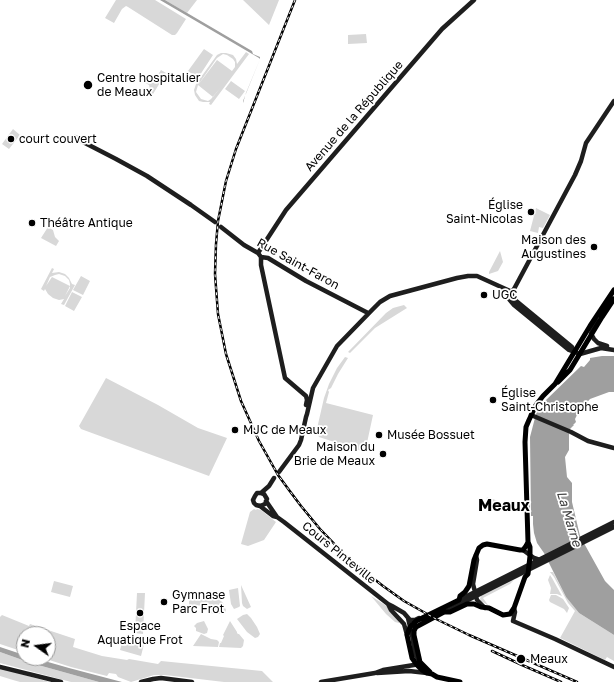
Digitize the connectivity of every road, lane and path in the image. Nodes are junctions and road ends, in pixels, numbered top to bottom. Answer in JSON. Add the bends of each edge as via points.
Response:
{"nodes":[{"id":1,"x":474,"y":0,"type":"edge"},
{"id":2,"x":614,"y":101,"type":"edge"},
{"id":3,"x":75,"y":137,"type":"dead end"},
{"id":4,"x":215,"y":222,"type":"dead end"},
{"id":5,"x":221,"y":227,"type":"dead end"},
{"id":6,"x":260,"y":255,"type":"junction"},
{"id":7,"x":614,"y":290,"type":"edge"},
{"id":8,"x":510,"y":294,"type":"junction"},
{"id":9,"x":614,"y":299,"type":"edge"},
{"id":10,"x":602,"y":308,"type":"junction"},
{"id":11,"x":368,"y":313,"type":"junction"},
{"id":12,"x":591,"y":334,"type":"junction"},
{"id":13,"x":614,"y":349,"type":"edge"},
{"id":14,"x":577,"y":353,"type":"junction"},
{"id":15,"x":555,"y":384,"type":"junction"},
{"id":16,"x":533,"y":416,"type":"junction"},
{"id":17,"x":306,"y":417,"type":"junction"},
{"id":18,"x":614,"y":448,"type":"edge"},
{"id":19,"x":279,"y":472,"type":"dead end"},
{"id":20,"x":274,"y":478,"type":"dead end"},
{"id":21,"x":269,"y":486,"type":"junction"},
{"id":22,"x":261,"y":493,"type":"junction"},
{"id":23,"x":266,"y":499,"type":"junction"},
{"id":24,"x":260,"y":506,"type":"junction"},
{"id":25,"x":277,"y":517,"type":"junction"},
{"id":26,"x":614,"y":522,"type":"edge"},
{"id":27,"x":614,"y":527,"type":"edge"},
{"id":28,"x":582,"y":540,"type":"junction"},
{"id":29,"x":528,"y":542,"type":"junction"},
{"id":30,"x":523,"y":550,"type":"junction"},
{"id":31,"x":476,"y":555,"type":"junction"},
{"id":32,"x":530,"y":556,"type":"junction"},
{"id":33,"x":541,"y":561,"type":"junction"},
{"id":34,"x":529,"y":570,"type":"junction"},
{"id":35,"x":475,"y":594,"type":"junction"},
{"id":36,"x":459,"y":600,"type":"junction"},
{"id":37,"x":389,"y":606,"type":"junction"},
{"id":38,"x":485,"y":608,"type":"junction"},
{"id":39,"x":514,"y":608,"type":"junction"},
{"id":40,"x":443,"y":610,"type":"junction"},
{"id":41,"x":408,"y":618,"type":"junction"},
{"id":42,"x":413,"y":628,"type":"junction"},
{"id":43,"x":407,"y":634,"type":"junction"},
{"id":44,"x":412,"y":658,"type":"junction"},
{"id":45,"x":419,"y":665,"type":"junction"},
{"id":46,"x":405,"y":666,"type":"junction"},
{"id":47,"x":0,"y":667,"type":"edge"},
{"id":48,"x":614,"y":667,"type":"edge"},
{"id":49,"x":409,"y":671,"type":"junction"},
{"id":50,"x":375,"y":673,"type":"junction"},
{"id":51,"x":429,"y":674,"type":"junction"},
{"id":52,"x":61,"y":682,"type":"edge"},
{"id":53,"x":141,"y":682,"type":"edge"},
{"id":54,"x":192,"y":682,"type":"edge"},
{"id":55,"x":321,"y":682,"type":"edge"},
{"id":56,"x":460,"y":682,"type":"edge"}],
"edges":[{"from":1,"to":6,"type":"main road","name":"Avenue de la République","via":[[442,29],[286,210]]},
{"from":2,"to":8,"type":"main road","via":[[586,143],[575,175]]},
{"from":3,"to":4,"type":"main road","via":[[147,176]]},
{"from":5,"to":6,"type":"main road","name":"Rue Saint-Faron"},
{"from":6,"to":11,"type":"main road","name":"Rue Saint-Faron"},
{"from":6,"to":17,"type":"main road","via":[[285,378],[306,396]]},
{"from":7,"to":10,"type":"main road"},
{"from":8,"to":11,"type":"main road","via":[[508,290],[481,278],[457,278],[395,294],[380,302]]},
{"from":8,"to":14,"type":"main road","via":[[509,299],[569,350]]},
{"from":9,"to":12,"type":"main road"},
{"from":10,"to":12,"type":"main road"},
{"from":10,"to":14,"type":"main road"},
{"from":11,"to":17,"type":"main road","via":[[335,349],[313,388]]},
{"from":12,"to":13,"type":"main road","via":[[601,345]]},
{"from":12,"to":14,"type":"main road"},
{"from":13,"to":14,"type":"main road","via":[[601,348]]},
{"from":14,"to":15,"type":"main road"},
{"from":14,"to":15,"type":"main road","via":[[570,370]]},
{"from":15,"to":16,"type":"main road","via":[[540,399]]},
{"from":16,"to":18,"type":"main road","via":[[588,441]]},
{"from":16,"to":29,"type":"main road","via":[[526,427],[525,442]]},
{"from":17,"to":19,"type":"main road","via":[[300,443]]},
{"from":20,"to":21,"type":"main road"},
{"from":21,"to":22,"type":"main road"},
{"from":21,"to":23,"type":"main road"},
{"from":22,"to":23,"type":"main road"},
{"from":22,"to":24,"type":"main road","via":[[256,494],[253,500]]},
{"from":23,"to":24,"type":"main road"},
{"from":23,"to":25,"type":"main road","name":"Cours Pinteville"},
{"from":24,"to":25,"type":"main road","name":"Cours Pinteville"},
{"from":25,"to":37,"type":"main road","name":"Cours Pinteville"},
{"from":26,"to":28,"type":"main road"},
{"from":27,"to":28,"type":"main road"},
{"from":28,"to":33,"type":"main road"},
{"from":29,"to":30,"type":"main road"},
{"from":29,"to":32,"type":"main road"},
{"from":30,"to":31,"type":"main road","via":[[487,544],[482,545]]},
{"from":30,"to":32,"type":"main road"},
{"from":31,"to":35,"type":"main road","via":[[473,584]]},
{"from":31,"to":36,"type":"main road","via":[[469,586]]},
{"from":32,"to":33,"type":"main road"},
{"from":32,"to":34,"type":"main road"},
{"from":33,"to":34,"type":"main road"},
{"from":34,"to":35,"type":"main road"},
{"from":34,"to":39,"type":"main road"},
{"from":35,"to":36,"type":"main road"},
{"from":35,"to":38,"type":"main road","via":[[478,602]]},
{"from":35,"to":40,"type":"main road"},
{"from":36,"to":40,"type":"main road"},
{"from":37,"to":41,"type":"main road","name":"Cours Pinteville","via":[[404,613]]},
{"from":37,"to":42,"type":"main road","name":"Cours Pinteville"},
{"from":37,"to":43,"type":"main road","name":"Cours Pinteville","via":[[404,624]]},
{"from":38,"to":39,"type":"main road","via":[[506,615]]},
{"from":38,"to":40,"type":"main road","via":[[467,604],[450,612]]},
{"from":39,"to":48,"type":"main road","via":[[513,621]]},
{"from":40,"to":41,"type":"main road","via":[[438,608],[415,620]]},
{"from":40,"to":42,"type":"main road"},
{"from":41,"to":42,"type":"main road"},
{"from":42,"to":43,"type":"main road"},
{"from":42,"to":45,"type":"main road"},
{"from":43,"to":44,"type":"main road"},
{"from":44,"to":45,"type":"main road"},
{"from":44,"to":46,"type":"main road"},
{"from":45,"to":46,"type":"main road"},
{"from":45,"to":49,"type":"main road"},
{"from":45,"to":51,"type":"main road"},
{"from":46,"to":50,"type":"main road"},
{"from":47,"to":52,"type":"main road"},
{"from":49,"to":50,"type":"main road"},
{"from":49,"to":51,"type":"main road"},
{"from":50,"to":55,"type":"main road"},
{"from":51,"to":56,"type":"main road"},
{"from":53,"to":54,"type":"main road","via":[[161,678]]}]}
